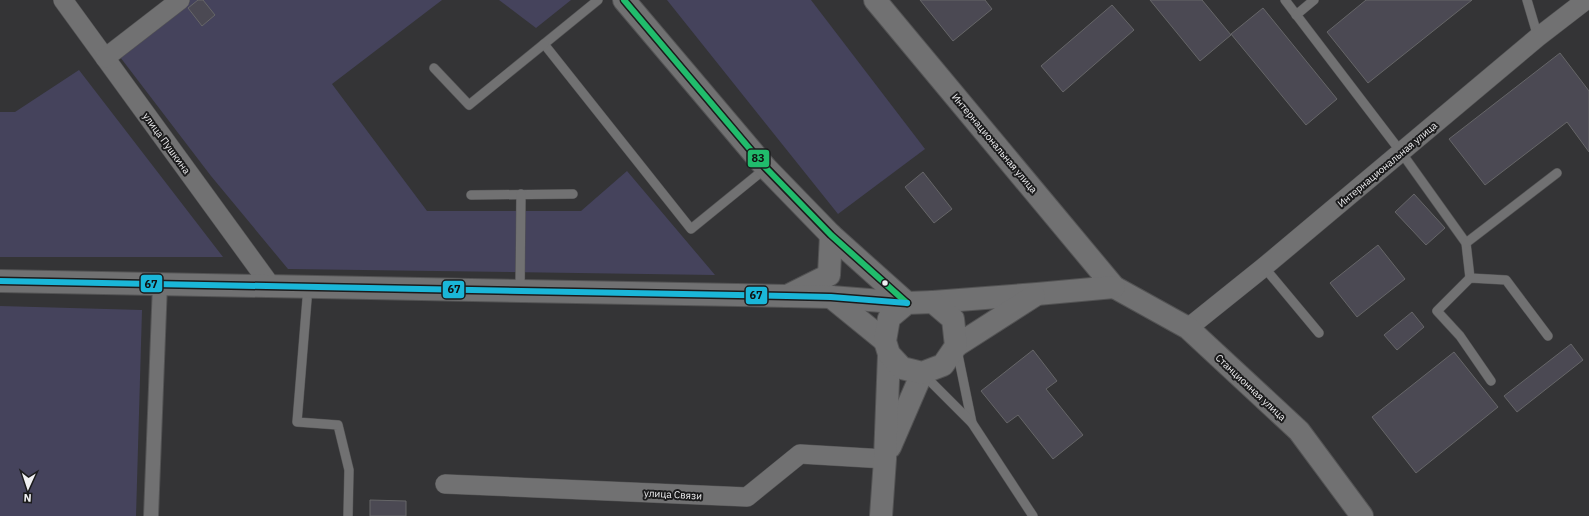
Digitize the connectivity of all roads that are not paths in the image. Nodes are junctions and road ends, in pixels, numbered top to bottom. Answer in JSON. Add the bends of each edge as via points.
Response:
{"nodes":[{"id":1,"x":63,"y":0,"type":"edge"},
{"id":2,"x":180,"y":0,"type":"edge"},
{"id":3,"x":598,"y":0,"type":"edge"},
{"id":4,"x":624,"y":0,"type":"edge"},
{"id":5,"x":875,"y":0,"type":"edge"},
{"id":6,"x":1285,"y":0,"type":"edge"},
{"id":7,"x":1314,"y":0,"type":"edge"},
{"id":8,"x":1527,"y":0,"type":"edge"},
{"id":9,"x":1586,"y":0,"type":"edge"},
{"id":10,"x":1296,"y":15,"type":"junction"},
{"id":11,"x":1538,"y":37,"type":"junction"},
{"id":12,"x":544,"y":44,"type":"junction"},
{"id":13,"x":105,"y":58,"type":"junction"},
{"id":14,"x":434,"y":68,"type":"dead end"},
{"id":15,"x":1401,"y":152,"type":"junction"},
{"id":16,"x":766,"y":168,"type":"junction"},
{"id":17,"x":1557,"y":173,"type":"dead end"},
{"id":18,"x":521,"y":194,"type":"junction"},
{"id":19,"x":574,"y":194,"type":"dead end"},
{"id":20,"x":471,"y":195,"type":"dead end"},
{"id":21,"x":831,"y":235,"type":"junction"},
{"id":22,"x":1466,"y":243,"type":"junction"},
{"id":23,"x":1264,"y":267,"type":"junction"},
{"id":24,"x":1470,"y":278,"type":"junction"},
{"id":25,"x":0,"y":281,"type":"edge"},
{"id":26,"x":160,"y":284,"type":"junction"},
{"id":27,"x":271,"y":286,"type":"junction"},
{"id":28,"x":308,"y":287,"type":"junction"},
{"id":29,"x":1114,"y":287,"type":"junction"},
{"id":30,"x":520,"y":291,"type":"junction"},
{"id":31,"x":1037,"y":294,"type":"junction"},
{"id":32,"x":787,"y":296,"type":"junction"},
{"id":33,"x":831,"y":297,"type":"junction"},
{"id":34,"x":933,"y":302,"type":"junction"},
{"id":35,"x":907,"y":303,"type":"junction"},
{"id":36,"x":1188,"y":328,"type":"junction"},
{"id":37,"x":1319,"y":333,"type":"dead end"},
{"id":38,"x":1548,"y":336,"type":"dead end"},
{"id":39,"x":956,"y":346,"type":"junction"},
{"id":40,"x":887,"y":347,"type":"junction"},
{"id":41,"x":922,"y":373,"type":"junction"},
{"id":42,"x":1491,"y":381,"type":"dead end"},
{"id":43,"x":972,"y":423,"type":"junction"},
{"id":44,"x":885,"y":459,"type":"junction"},
{"id":45,"x":445,"y":484,"type":"dead end"},
{"id":46,"x":151,"y":516,"type":"edge"},
{"id":47,"x":348,"y":516,"type":"edge"},
{"id":48,"x":881,"y":516,"type":"edge"},
{"id":49,"x":1033,"y":516,"type":"edge"},
{"id":50,"x":1362,"y":516,"type":"edge"}],
"edges":[{"from":1,"to":13,"type":"street","name":"улица Пушкина"},
{"from":2,"to":13,"type":"street"},
{"from":3,"to":12,"type":"lane"},
{"from":4,"to":16,"type":"street"},
{"from":5,"to":29,"type":"street","name":"Интернациональная улица"},
{"from":6,"to":10,"type":"lane"},
{"from":7,"to":10,"type":"lane"},
{"from":8,"to":11,"type":"lane"},
{"from":9,"to":11,"type":"street","name":"Интернациональная улица"},
{"from":10,"to":15,"type":"lane"},
{"from":11,"to":15,"type":"street","name":"Интернациональная улица"},
{"from":12,"to":14,"type":"lane","via":[[469,105]]},
{"from":12,"to":16,"type":"lane","via":[[691,229]]},
{"from":13,"to":27,"type":"street","name":"улица Пушкина"},
{"from":15,"to":22,"type":"lane"},
{"from":15,"to":23,"type":"street","name":"Интернациональная улица"},
{"from":16,"to":21,"type":"street"},
{"from":17,"to":22,"type":"lane"},
{"from":18,"to":19,"type":"lane"},
{"from":18,"to":20,"type":"lane"},
{"from":18,"to":30,"type":"lane"},
{"from":21,"to":32,"type":"street","via":[[829,275]]},
{"from":21,"to":35,"type":"street"},
{"from":22,"to":24,"type":"lane"},
{"from":23,"to":36,"type":"street","name":"Интернациональная улица"},
{"from":23,"to":37,"type":"lane"},
{"from":24,"to":38,"type":"lane","via":[[1506,280]]},
{"from":24,"to":42,"type":"lane","via":[[1437,311],[1460,336]]},
{"from":25,"to":26,"type":"street"},
{"from":26,"to":27,"type":"street"},
{"from":26,"to":46,"type":"street"},
{"from":27,"to":28,"type":"street"},
{"from":28,"to":30,"type":"street"},
{"from":28,"to":47,"type":"lane","via":[[297,422],[338,425],[349,470]]},
{"from":29,"to":31,"type":"street"},
{"from":29,"to":36,"type":"street","name":"Станционная улица"},
{"from":30,"to":32,"type":"street"},
{"from":31,"to":34,"type":"street"},
{"from":31,"to":39,"type":"street"},
{"from":32,"to":33,"type":"street"},
{"from":33,"to":35,"type":"street"},
{"from":33,"to":40,"type":"street"},
{"from":34,"to":35,"type":"street"},
{"from":34,"to":39,"type":"street","via":[[953,320]]},
{"from":35,"to":40,"type":"street","via":[[889,318]]},
{"from":36,"to":50,"type":"street","name":"Станционная улица","via":[[1299,431]]},
{"from":39,"to":41,"type":"street","via":[[943,365]]},
{"from":39,"to":43,"type":"lane"},
{"from":40,"to":41,"type":"street","via":[[902,368]]},
{"from":40,"to":44,"type":"street"},
{"from":41,"to":43,"type":"lane"},
{"from":41,"to":44,"type":"street"},
{"from":43,"to":49,"type":"lane"},
{"from":44,"to":45,"type":"street","name":"улица Связи","via":[[800,454],[746,497]]},
{"from":44,"to":48,"type":"street"}]}
